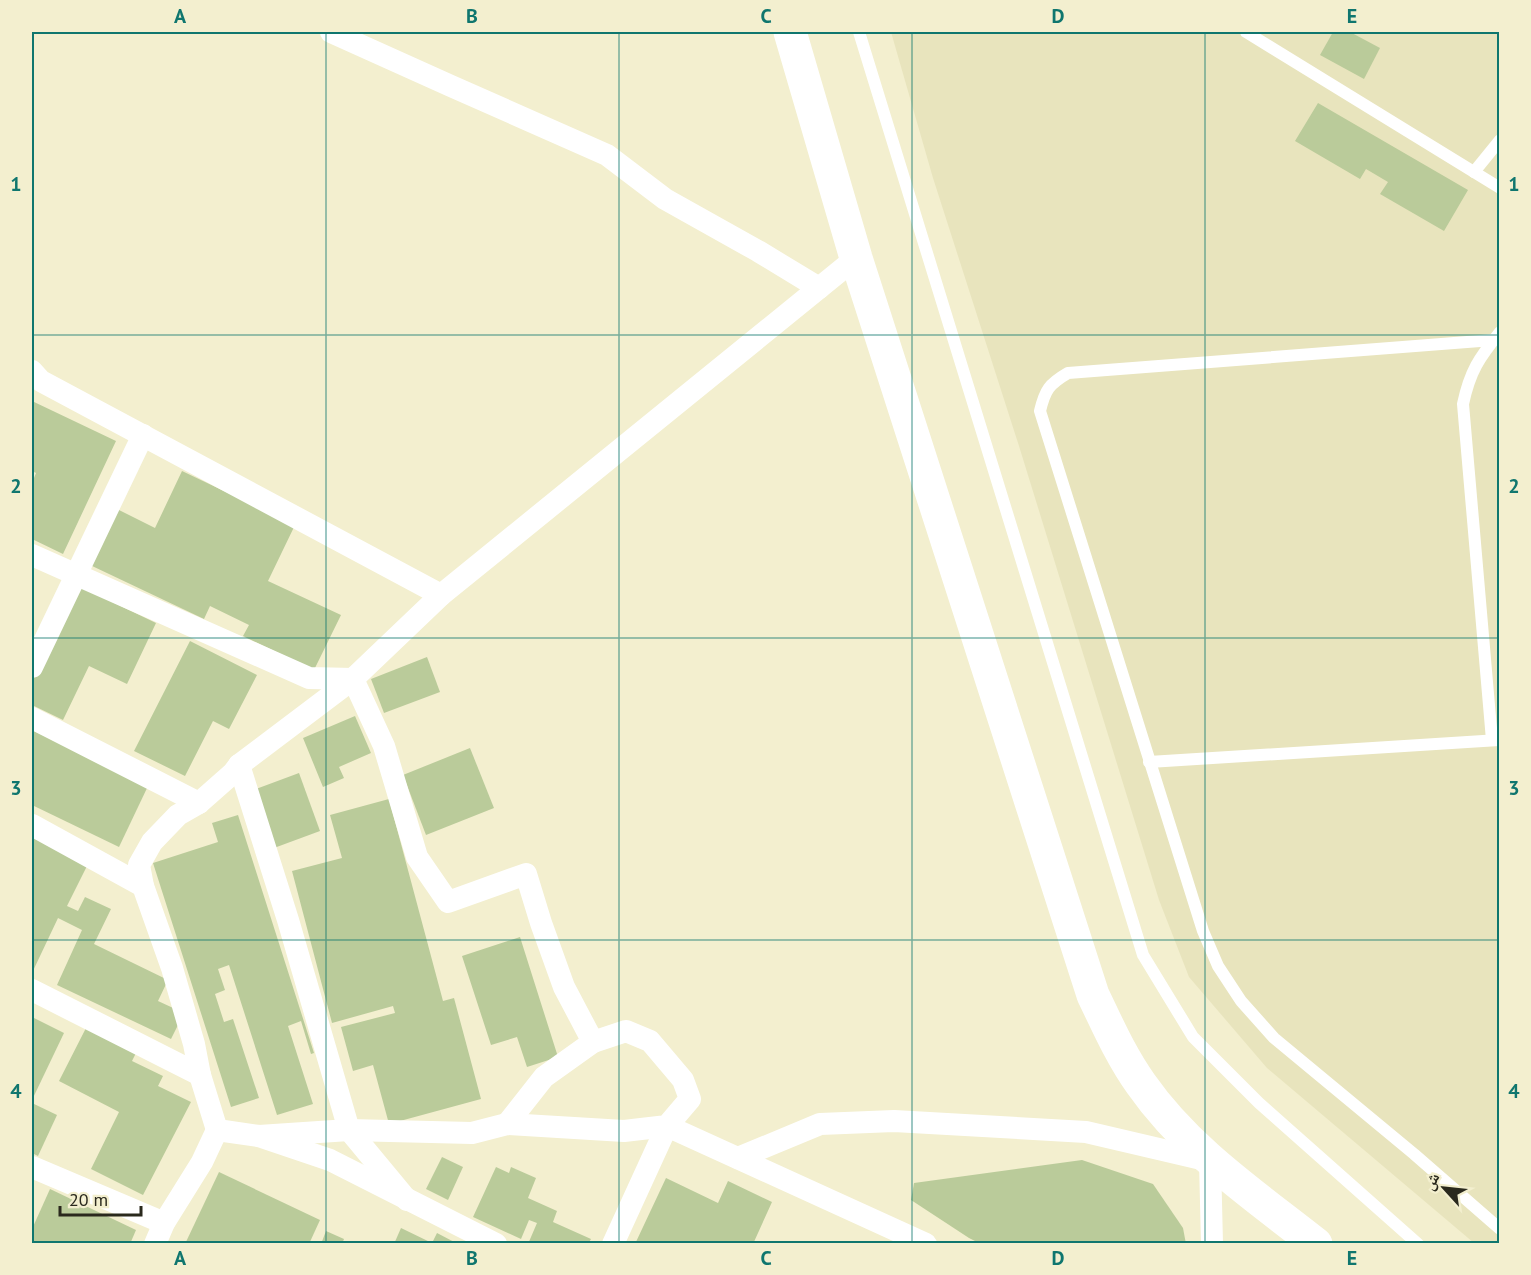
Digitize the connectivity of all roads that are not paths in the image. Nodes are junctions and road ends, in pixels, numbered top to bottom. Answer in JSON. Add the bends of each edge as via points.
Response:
{"nodes":[{"id":1,"x":331,"y":32,"type":"edge"},
{"id":2,"x":790,"y":32,"type":"edge"},
{"id":3,"x":859,"y":32,"type":"edge"},
{"id":4,"x":1246,"y":32,"type":"edge"},
{"id":5,"x":1500,"y":140,"type":"edge"},
{"id":6,"x":1474,"y":172,"type":"junction"},
{"id":7,"x":1500,"y":188,"type":"edge"},
{"id":8,"x":856,"y":258,"type":"junction"},
{"id":9,"x":819,"y":288,"type":"junction"},
{"id":10,"x":1496,"y":336,"type":"edge"},
{"id":11,"x":32,"y":371,"type":"edge"},
{"id":12,"x":143,"y":435,"type":"junction"},
{"id":13,"x":32,"y":555,"type":"edge"},
{"id":14,"x":76,"y":574,"type":"junction"},
{"id":15,"x":441,"y":595,"type":"junction"},
{"id":16,"x":32,"y":667,"type":"edge"},
{"id":17,"x":353,"y":679,"type":"junction"},
{"id":18,"x":32,"y":718,"type":"edge"},
{"id":19,"x":1496,"y":740,"type":"edge"},
{"id":20,"x":1149,"y":762,"type":"junction"},
{"id":21,"x":239,"y":765,"type":"junction"},
{"id":22,"x":199,"y":803,"type":"junction"},
{"id":23,"x":32,"y":825,"type":"edge"},
{"id":24,"x":143,"y":886,"type":"junction"},
{"id":25,"x":32,"y":990,"type":"edge"},
{"id":26,"x":593,"y":1042,"type":"junction"},
{"id":27,"x":200,"y":1075,"type":"junction"},
{"id":28,"x":507,"y":1124,"type":"junction"},
{"id":29,"x":667,"y":1126,"type":"junction"},
{"id":30,"x":217,"y":1130,"type":"junction"},
{"id":31,"x":349,"y":1130,"type":"junction"},
{"id":32,"x":259,"y":1136,"type":"junction"},
{"id":33,"x":738,"y":1158,"type":"junction"},
{"id":34,"x":1210,"y":1161,"type":"junction"},
{"id":35,"x":32,"y":1167,"type":"edge"},
{"id":36,"x":407,"y":1200,"type":"junction"},
{"id":37,"x":1500,"y":1229,"type":"edge"},
{"id":38,"x":160,"y":1233,"type":"edge"},
{"id":39,"x":496,"y":1244,"type":"edge"},
{"id":40,"x":613,"y":1244,"type":"edge"},
{"id":41,"x":926,"y":1244,"type":"edge"},
{"id":42,"x":1212,"y":1244,"type":"edge"},
{"id":43,"x":1316,"y":1244,"type":"edge"},
{"id":44,"x":1418,"y":1244,"type":"edge"}],
"edges":[{"from":1,"to":9,"type":"street","via":[[607,155],[665,199]]},
{"from":2,"to":8,"type":"street"},
{"from":3,"to":44,"type":"lane","via":[[1143,955],[1193,1036],[1258,1102]]},
{"from":4,"to":6,"type":"lane"},
{"from":5,"to":6,"type":"lane"},
{"from":6,"to":7,"type":"lane"},
{"from":8,"to":9,"type":"street"},
{"from":8,"to":34,"type":"street","via":[[1093,995],[1141,1084]]},
{"from":9,"to":15,"type":"street"},
{"from":10,"to":19,"type":"lane","via":[[1478,360],[1463,404]]},
{"from":10,"to":20,"type":"lane","via":[[1068,374],[1053,382],[1044,393],[1040,411]]},
{"from":11,"to":12,"type":"street","via":[[41,381]]},
{"from":12,"to":14,"type":"street"},
{"from":12,"to":15,"type":"street"},
{"from":13,"to":14,"type":"street"},
{"from":14,"to":16,"type":"street"},
{"from":14,"to":17,"type":"street","via":[[309,678]]},
{"from":15,"to":17,"type":"street"},
{"from":17,"to":21,"type":"street"},
{"from":17,"to":26,"type":"street","via":[[384,746],[417,857],[447,902],[526,874],[564,987]]},
{"from":18,"to":22,"type":"street"},
{"from":19,"to":20,"type":"lane"},
{"from":20,"to":37,"type":"lane","via":[[1203,931],[1218,966],[1241,1001],[1274,1038]]},
{"from":21,"to":22,"type":"street"},
{"from":21,"to":31,"type":"street"},
{"from":22,"to":24,"type":"street","via":[[178,814],[152,842],[139,865]]},
{"from":23,"to":24,"type":"street"},
{"from":24,"to":27,"type":"street","via":[[172,969]]},
{"from":25,"to":27,"type":"street"},
{"from":26,"to":28,"type":"street","via":[[544,1077]]},
{"from":26,"to":29,"type":"street","via":[[626,1031],[650,1041],[683,1080],[690,1100]]},
{"from":27,"to":30,"type":"street"},
{"from":28,"to":29,"type":"street","via":[[624,1131]]},
{"from":28,"to":31,"type":"street","via":[[472,1133]]},
{"from":29,"to":33,"type":"street"},
{"from":29,"to":40,"type":"street"},
{"from":30,"to":32,"type":"street"},
{"from":30,"to":38,"type":"street"},
{"from":31,"to":32,"type":"street"},
{"from":31,"to":36,"type":"street"},
{"from":32,"to":36,"type":"street","via":[[330,1160]]},
{"from":33,"to":34,"type":"street","via":[[820,1124],[894,1121],[1086,1132]]},
{"from":33,"to":41,"type":"street"},
{"from":34,"to":42,"type":"street"},
{"from":34,"to":43,"type":"street"},
{"from":35,"to":38,"type":"street"},
{"from":36,"to":39,"type":"street"}]}
